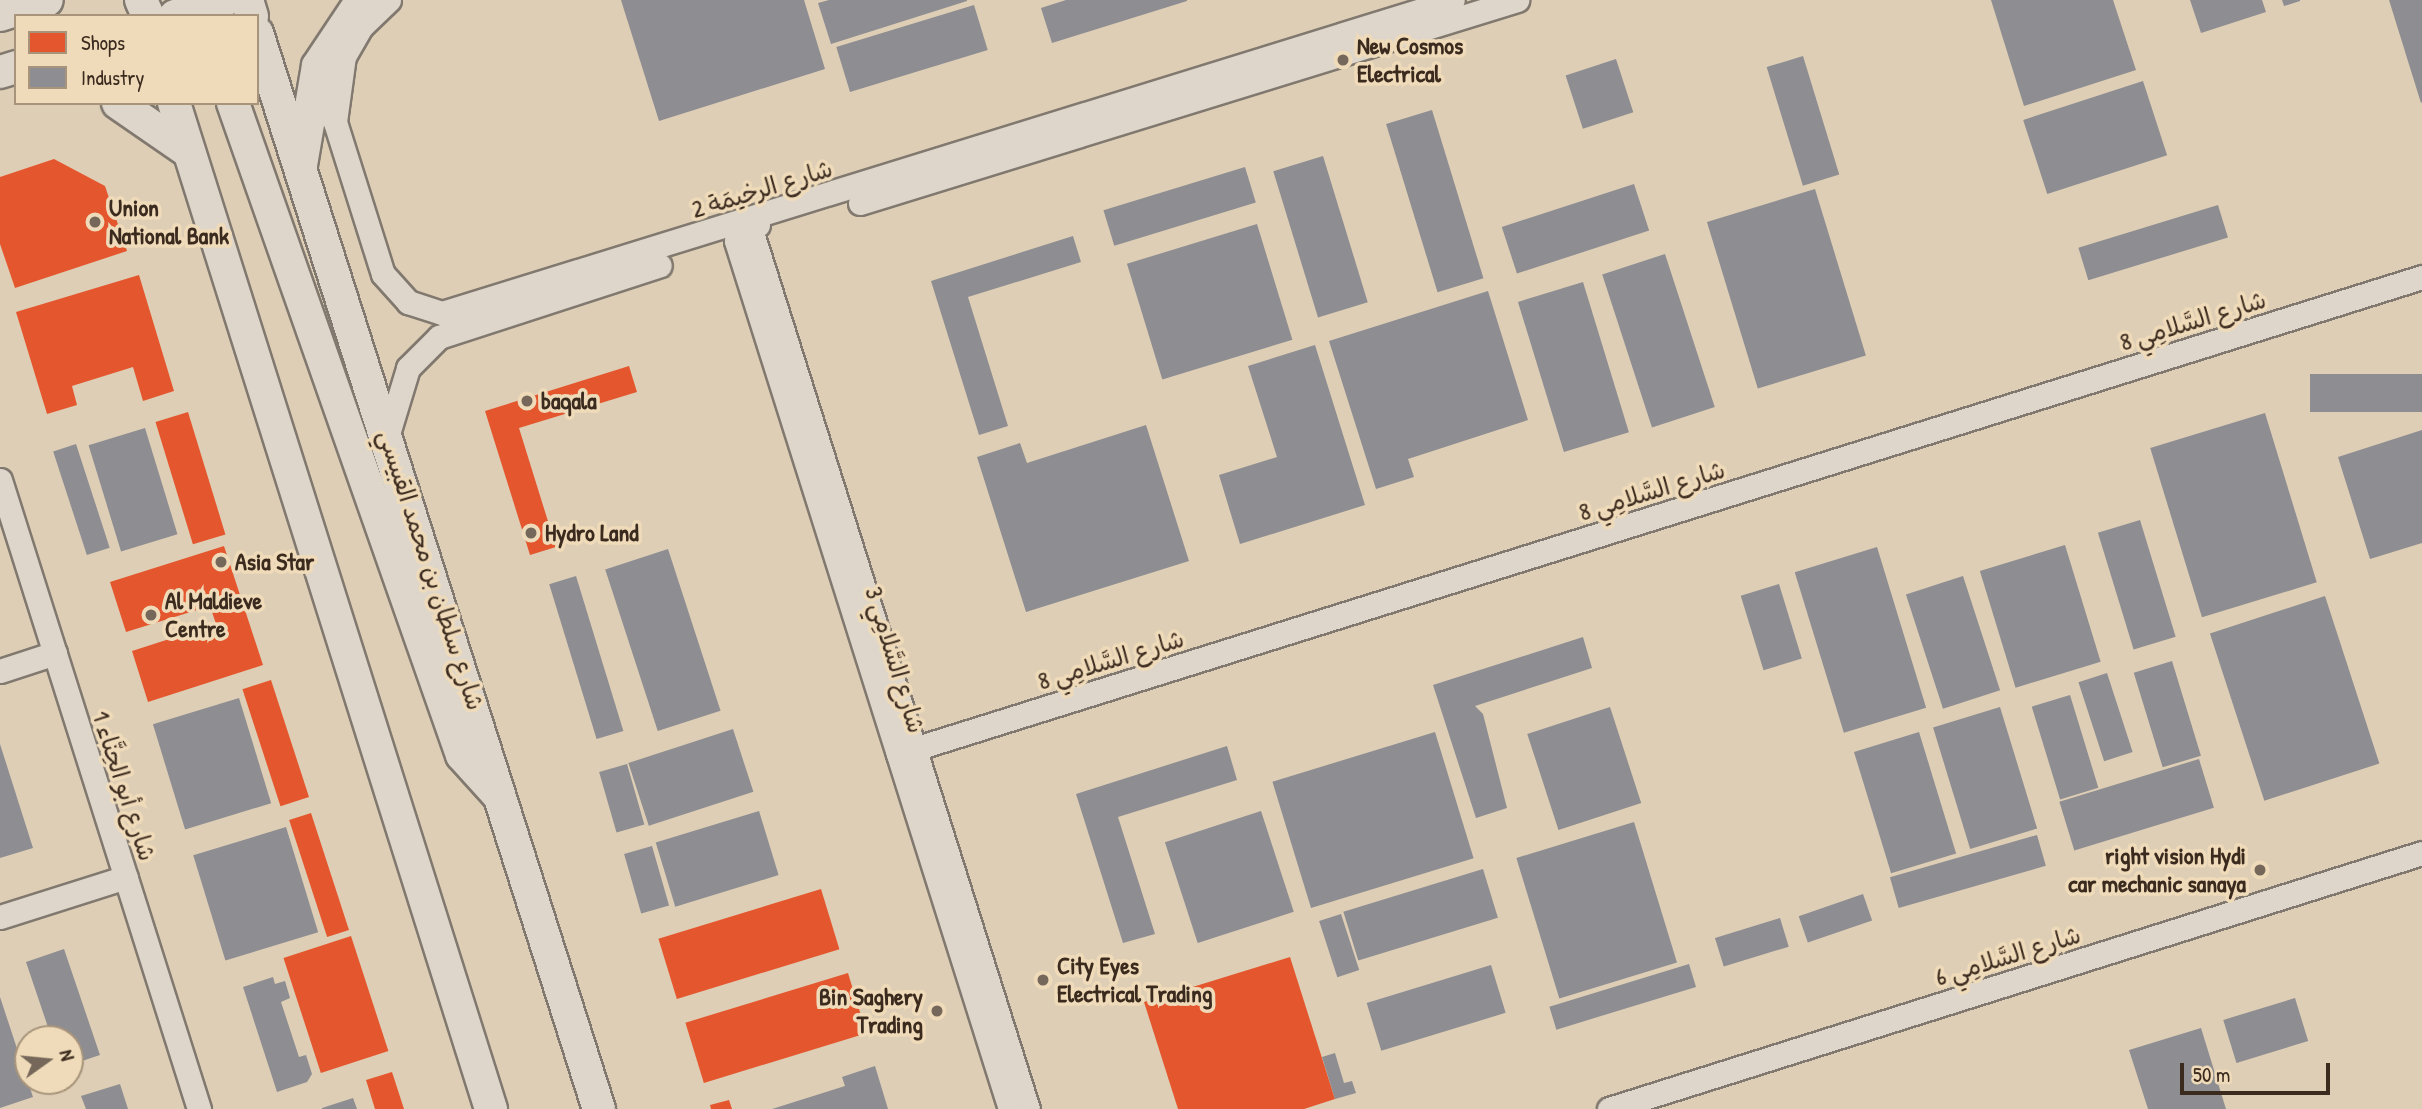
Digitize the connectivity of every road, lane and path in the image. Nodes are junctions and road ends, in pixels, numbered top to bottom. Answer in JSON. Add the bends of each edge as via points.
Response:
{"nodes":[{"id":1,"x":9,"y":0,"type":"edge"},
{"id":2,"x":47,"y":0,"type":"edge"},
{"id":3,"x":225,"y":0,"type":"edge"},
{"id":4,"x":362,"y":0,"type":"edge"},
{"id":5,"x":389,"y":0,"type":"edge"},
{"id":6,"x":1453,"y":0,"type":"edge"},
{"id":7,"x":1517,"y":0,"type":"edge"},
{"id":8,"x":181,"y":11,"type":"edge"},
{"id":9,"x":0,"y":15,"type":"edge"},
{"id":10,"x":259,"y":40,"type":"edge"},
{"id":11,"x":121,"y":105,"type":"edge"},
{"id":12,"x":175,"y":105,"type":"edge"},
{"id":13,"x":234,"y":105,"type":"edge"},
{"id":14,"x":189,"y":152,"type":"junction"},
{"id":15,"x":300,"y":177,"type":"junction"},
{"id":16,"x":743,"y":233,"type":"junction"},
{"id":17,"x":2422,"y":277,"type":"edge"},
{"id":18,"x":388,"y":434,"type":"junction"},
{"id":19,"x":0,"y":480,"type":"edge"},
{"id":20,"x":55,"y":653,"type":"junction"},
{"id":21,"x":0,"y":671,"type":"edge"},
{"id":22,"x":906,"y":752,"type":"junction"},
{"id":23,"x":503,"y":799,"type":"junction"},
{"id":24,"x":2422,"y":853,"type":"edge"},
{"id":25,"x":126,"y":877,"type":"junction"},
{"id":26,"x":0,"y":917,"type":"edge"},
{"id":27,"x":198,"y":1109,"type":"edge"},
{"id":28,"x":491,"y":1109,"type":"edge"},
{"id":29,"x":598,"y":1109,"type":"edge"},
{"id":30,"x":1010,"y":1109,"type":"edge"},
{"id":31,"x":1028,"y":1109,"type":"edge"},
{"id":32,"x":1609,"y":1109,"type":"edge"}],
"edges":[{"from":1,"to":9,"type":"main road"},
{"from":2,"to":9,"type":"main road"},
{"from":3,"to":8,"type":"main road"},
{"from":4,"to":15,"type":"main road","via":[[318,66]]},
{"from":5,"to":16,"type":"street","name":"شارع الرخيمَة 2","via":[[344,55],[335,122],[383,274],[408,302],[454,312]]},
{"from":6,"to":16,"type":"street","via":[[893,176],[876,191]]},
{"from":7,"to":16,"type":"street","name":"شارع الرخيمَة 2"},
{"from":10,"to":15,"type":"main road","name":"شارع سلطان بن محمد القبيسي"},
{"from":11,"to":14,"type":"main road"},
{"from":12,"to":14,"type":"main road"},
{"from":13,"to":23,"type":"main road","via":[[463,755]]},
{"from":14,"to":28,"type":"main road"},
{"from":15,"to":18,"type":"main road","name":"شارع سلطان بن محمد القبيسي"},
{"from":16,"to":18,"type":"street","name":"شارع الرخيمَة 2","via":[[439,337],[408,368]]},
{"from":16,"to":22,"type":"street","name":"شارع السَّلامِي 3"},
{"from":17,"to":22,"type":"street","name":"شارع السَّلامِي 8"},
{"from":18,"to":23,"type":"main road","name":"شارع سلطان بن محمد القبيسي"},
{"from":19,"to":20,"type":"street","name":"شارع أبو الحِنَّاء 1"},
{"from":20,"to":21,"type":"street"},
{"from":20,"to":25,"type":"street","name":"شارع أبو الحِنَّاء 1"},
{"from":22,"to":30,"type":"street","name":"شارع السَّلامِي 3"},
{"from":22,"to":31,"type":"street","name":"شارع السَّلامِي 3"},
{"from":23,"to":29,"type":"main road","name":"شارع سلطان بن محمد القبيسي"},
{"from":24,"to":32,"type":"street","name":"شارع السَّلامِي 6"},
{"from":25,"to":26,"type":"street"},
{"from":25,"to":27,"type":"street","name":"شارع أبو الحِنَّاء 1"}]}
